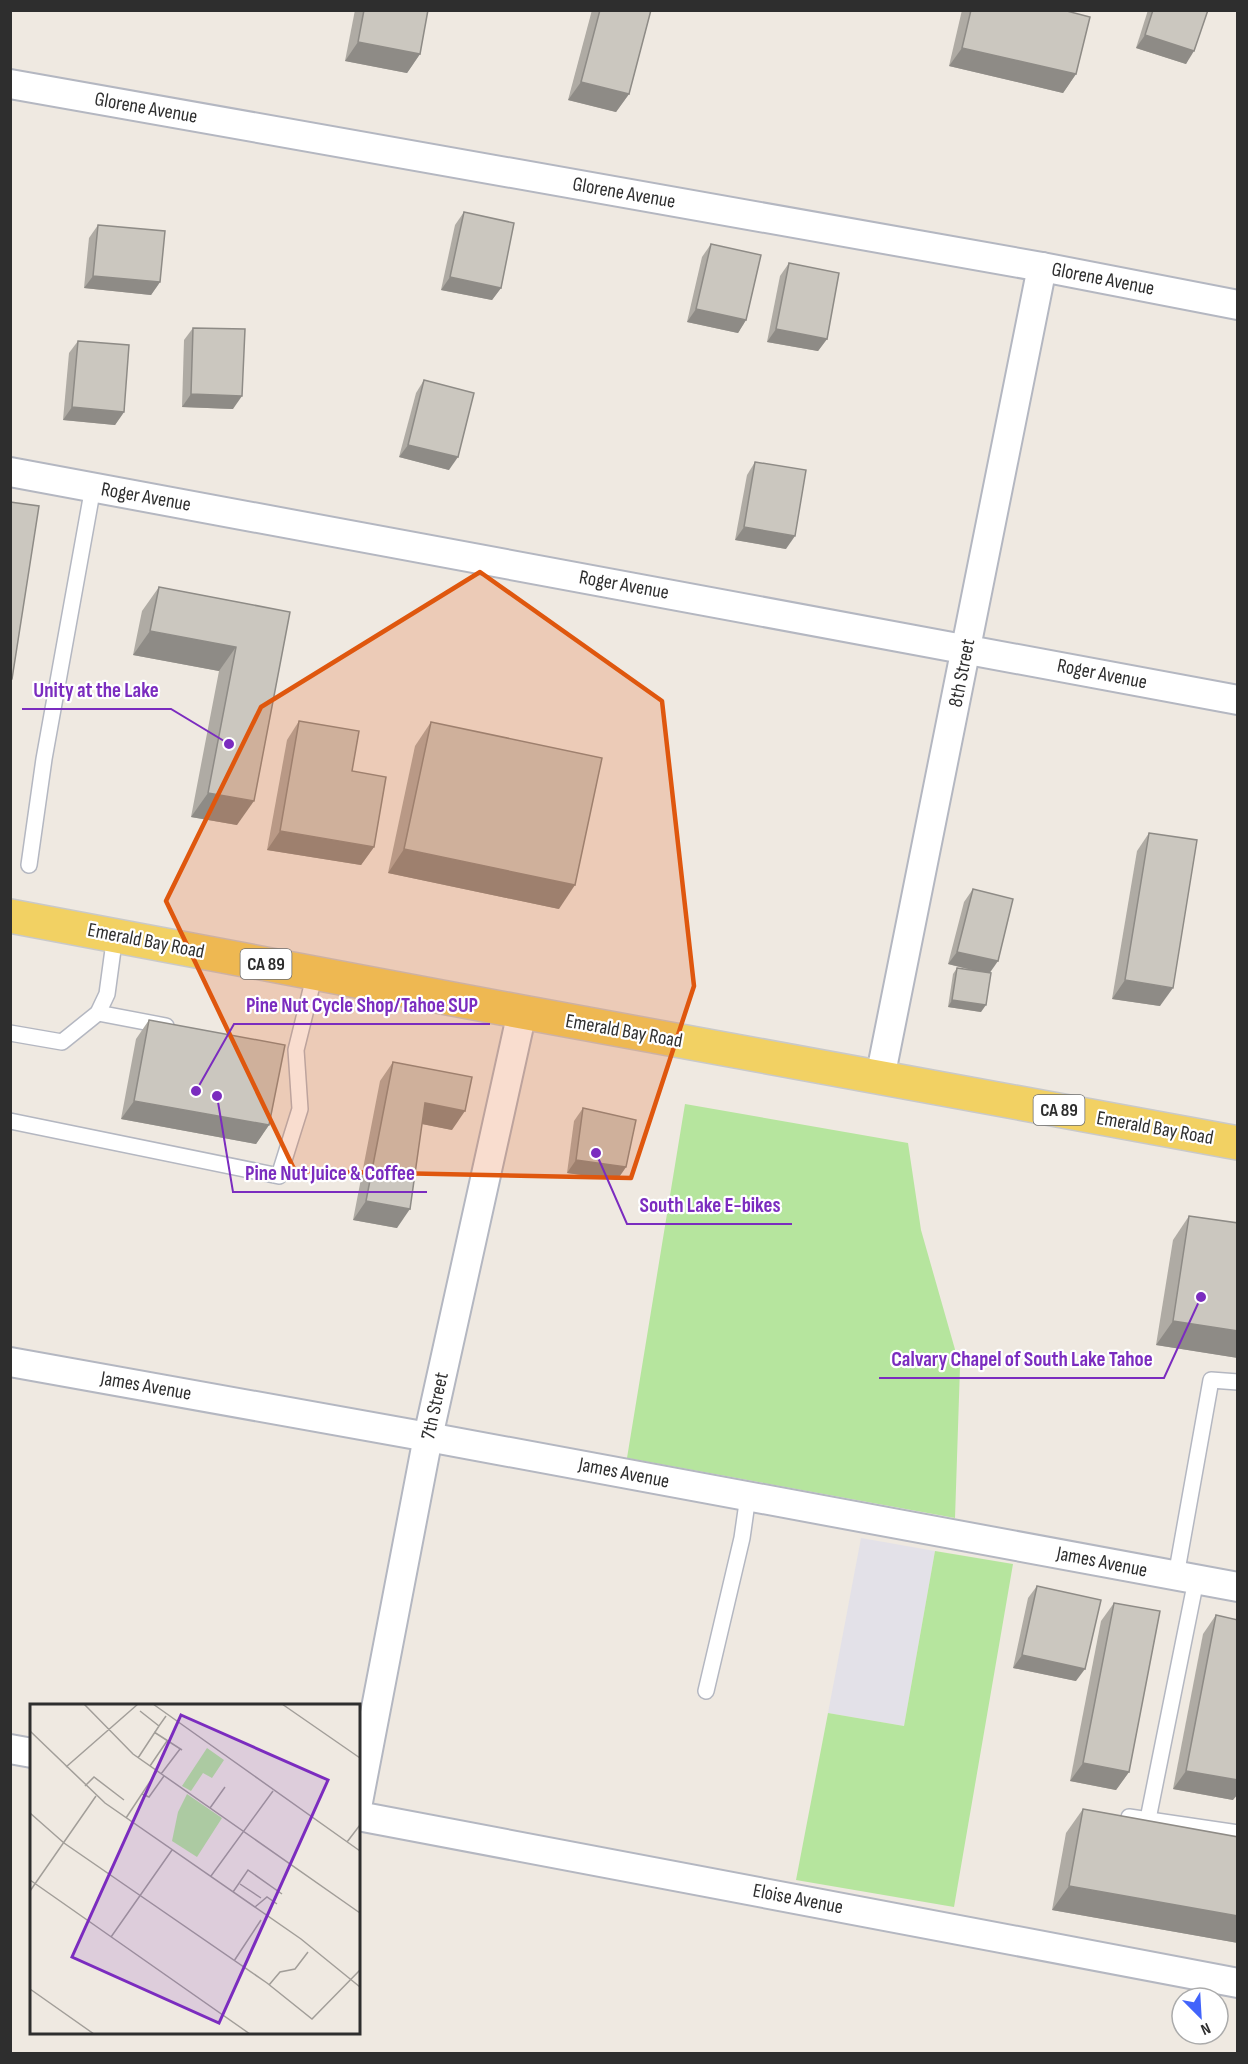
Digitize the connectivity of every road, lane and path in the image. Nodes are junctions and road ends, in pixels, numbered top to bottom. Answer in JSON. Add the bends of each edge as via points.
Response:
{"nodes":[{"id":1,"x":10,"y":84,"type":"edge"},
{"id":2,"x":1042,"y":267,"type":"junction"},
{"id":3,"x":1238,"y":305,"type":"edge"},
{"id":4,"x":10,"y":472,"type":"edge"},
{"id":5,"x":93,"y":487,"type":"junction"},
{"id":6,"x":967,"y":648,"type":"junction"},
{"id":7,"x":1238,"y":700,"type":"edge"},
{"id":8,"x":29,"y":865,"type":"dead end"},
{"id":9,"x":10,"y":916,"type":"edge"},
{"id":10,"x":116,"y":935,"type":"junction"},
{"id":11,"x":315,"y":973,"type":"junction"},
{"id":12,"x":522,"y":1012,"type":"junction"},
{"id":13,"x":98,"y":1013,"type":"junction"},
{"id":14,"x":180,"y":1028,"type":"edge"},
{"id":15,"x":10,"y":1033,"type":"edge"},
{"id":16,"x":880,"y":1078,"type":"junction"},
{"id":17,"x":10,"y":1121,"type":"edge"},
{"id":18,"x":1238,"y":1143,"type":"edge"},
{"id":19,"x":10,"y":1362,"type":"edge"},
{"id":20,"x":1238,"y":1382,"type":"edge"},
{"id":21,"x":428,"y":1437,"type":"junction"},
{"id":22,"x":748,"y":1496,"type":"junction"},
{"id":23,"x":1186,"y":1578,"type":"junction"},
{"id":24,"x":1237,"y":1582,"type":"edge"},
{"id":25,"x":706,"y":1691,"type":"dead end"},
{"id":26,"x":10,"y":1749,"type":"edge"},
{"id":27,"x":30,"y":1753,"type":"edge"},
{"id":28,"x":360,"y":1792,"type":"edge"},
{"id":29,"x":360,"y":1816,"type":"edge"},
{"id":30,"x":1130,"y":1817,"type":"edge"},
{"id":31,"x":1148,"y":1820,"type":"junction"},
{"id":32,"x":1238,"y":1833,"type":"edge"},
{"id":33,"x":1238,"y":1983,"type":"edge"}],
"edges":[{"from":1,"to":2,"type":"street","name":"Glorene Avenue"},
{"from":2,"to":3,"type":"street","name":"Glorene Avenue"},
{"from":2,"to":6,"type":"street","name":"8th Street"},
{"from":4,"to":5,"type":"street","name":"Roger Avenue"},
{"from":5,"to":6,"type":"street","name":"Roger Avenue"},
{"from":5,"to":8,"type":"lane"},
{"from":6,"to":7,"type":"street","name":"Roger Avenue"},
{"from":6,"to":16,"type":"street","name":"8th Street"},
{"from":9,"to":10,"type":"main road","name":"Emerald Bay Road","number":"CA 89"},
{"from":10,"to":11,"type":"main road","name":"Emerald Bay Road","number":"CA 89"},
{"from":10,"to":13,"type":"lane","via":[[107,994]]},
{"from":11,"to":12,"type":"main road","name":"Emerald Bay Road","number":"CA 89"},
{"from":11,"to":17,"type":"lane","via":[[290,1049],[300,1109],[279,1176]]},
{"from":12,"to":16,"type":"main road","name":"Emerald Bay Road","number":"CA 89"},
{"from":12,"to":21,"type":"street","name":"7th Street"},
{"from":13,"to":14,"type":"lane"},
{"from":13,"to":15,"type":"lane","via":[[62,1042]]},
{"from":16,"to":18,"type":"main road","name":"Emerald Bay Road","number":"CA 89"},
{"from":19,"to":21,"type":"street","name":"James Avenue"},
{"from":20,"to":23,"type":"lane","via":[[1211,1380]]},
{"from":21,"to":22,"type":"street","name":"James Avenue"},
{"from":21,"to":28,"type":"street","name":"7th Street"},
{"from":22,"to":23,"type":"street","name":"James Avenue"},
{"from":22,"to":25,"type":"lane"},
{"from":23,"to":24,"type":"street","name":"James Avenue"},
{"from":23,"to":31,"type":"lane"},
{"from":26,"to":27,"type":"street"},
{"from":29,"to":33,"type":"street","name":"Eloise Avenue"},
{"from":30,"to":31,"type":"lane"},
{"from":31,"to":32,"type":"lane"}]}
